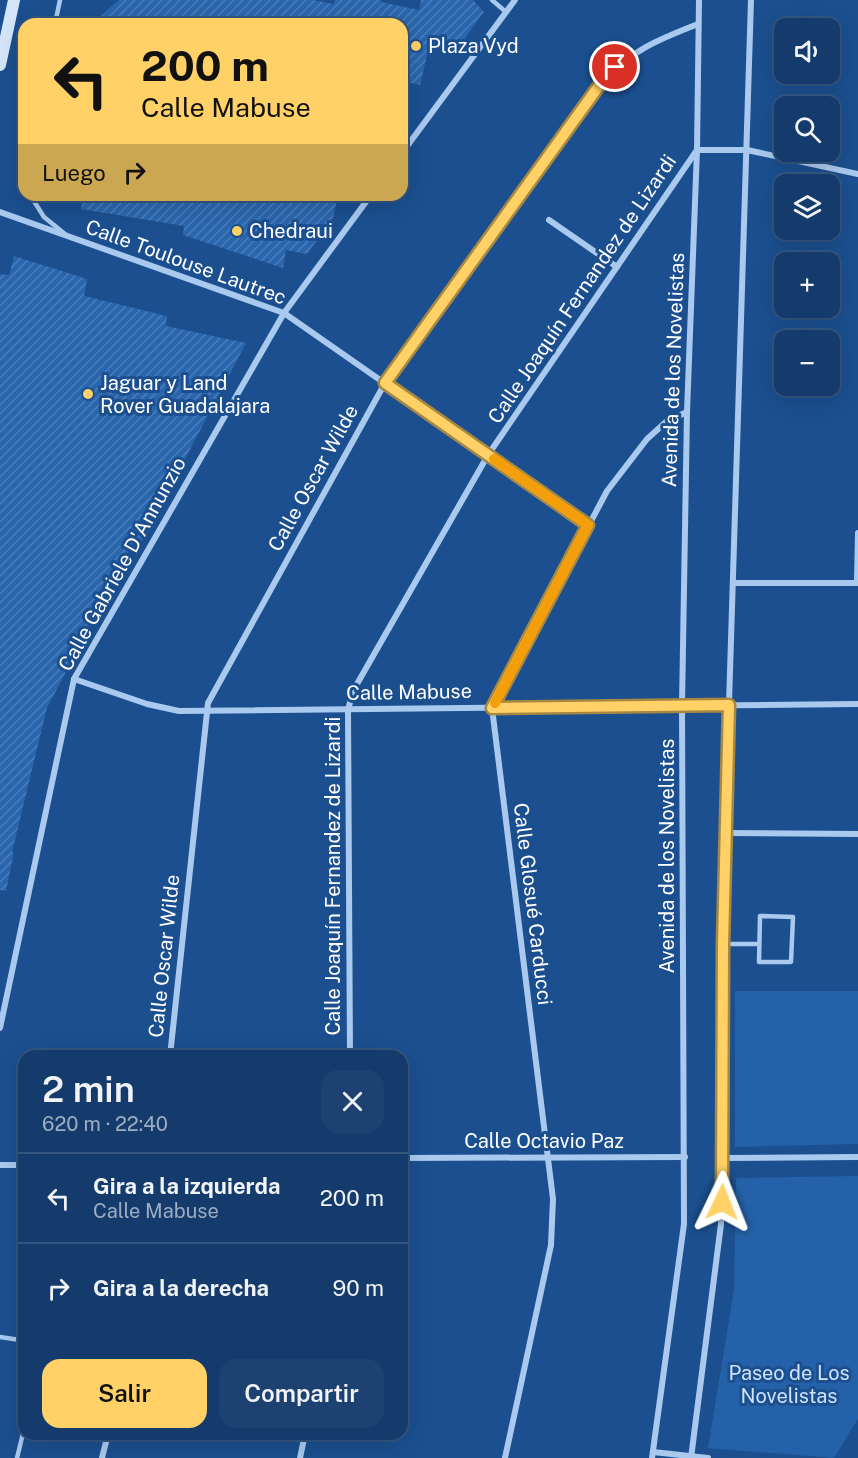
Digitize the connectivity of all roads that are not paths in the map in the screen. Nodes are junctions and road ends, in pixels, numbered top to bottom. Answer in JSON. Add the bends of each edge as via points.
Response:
{"nodes":[{"id":1,"x":14,"y":0,"type":"edge"},
{"id":2,"x":60,"y":0,"type":"edge"},
{"id":3,"x":492,"y":0,"type":"edge"},
{"id":4,"x":515,"y":0,"type":"edge"},
{"id":5,"x":699,"y":0,"type":"edge"},
{"id":6,"x":752,"y":0,"type":"edge"},
{"id":7,"x":506,"y":12,"type":"junction"},
{"id":8,"x":56,"y":18,"type":"edge"},
{"id":9,"x":698,"y":24,"type":"junction"},
{"id":10,"x":0,"y":65,"type":"edge"},
{"id":11,"x":408,"y":145,"type":"edge"},
{"id":12,"x":697,"y":150,"type":"junction"},
{"id":13,"x":747,"y":150,"type":"junction"},
{"id":14,"x":858,"y":174,"type":"edge"},
{"id":15,"x":34,"y":201,"type":"edge"},
{"id":16,"x":367,"y":201,"type":"edge"},
{"id":17,"x":0,"y":213,"type":"edge"},
{"id":18,"x":549,"y":220,"type":"dead end"},
{"id":19,"x":70,"y":237,"type":"junction"},
{"id":20,"x":617,"y":267,"type":"junction"},
{"id":21,"x":284,"y":313,"type":"junction"},
{"id":22,"x":385,"y":383,"type":"junction"},
{"id":23,"x":687,"y":412,"type":"junction"},
{"id":24,"x":488,"y":455,"type":"junction"},
{"id":25,"x":588,"y":525,"type":"junction"},
{"id":26,"x":858,"y":533,"type":"edge"},
{"id":27,"x":857,"y":583,"type":"edge"},
{"id":28,"x":733,"y":584,"type":"junction"},
{"id":29,"x":74,"y":679,"type":"junction"},
{"id":30,"x":858,"y":704,"type":"edge"},
{"id":31,"x":682,"y":705,"type":"junction"},
{"id":32,"x":729,"y":705,"type":"junction"},
{"id":33,"x":492,"y":708,"type":"junction"},
{"id":34,"x":348,"y":710,"type":"junction"},
{"id":35,"x":207,"y":712,"type":"junction"},
{"id":36,"x":726,"y":833,"type":"junction"},
{"id":37,"x":858,"y":834,"type":"edge"},
{"id":38,"x":723,"y":944,"type":"junction"},
{"id":39,"x":759,"y":944,"type":"junction"},
{"id":40,"x":0,"y":1028,"type":"edge"},
{"id":41,"x":171,"y":1050,"type":"edge"},
{"id":42,"x":350,"y":1050,"type":"edge"},
{"id":43,"x":548,"y":1157,"type":"junction"},
{"id":44,"x":685,"y":1157,"type":"junction"},
{"id":45,"x":858,"y":1157,"type":"edge"},
{"id":46,"x":408,"y":1158,"type":"edge"},
{"id":47,"x":724,"y":1158,"type":"junction"},
{"id":48,"x":0,"y":1165,"type":"edge"},
{"id":49,"x":18,"y":1165,"type":"edge"},
{"id":50,"x":0,"y":1336,"type":"edge"},
{"id":51,"x":18,"y":1340,"type":"edge"},
{"id":52,"x":21,"y":1440,"type":"edge"},
{"id":53,"x":106,"y":1440,"type":"edge"},
{"id":54,"x":304,"y":1440,"type":"edge"},
{"id":55,"x":652,"y":1455,"type":"edge"},
{"id":56,"x":691,"y":1457,"type":"edge"},
{"id":57,"x":17,"y":1458,"type":"edge"},
{"id":58,"x":102,"y":1458,"type":"edge"},
{"id":59,"x":300,"y":1458,"type":"edge"},
{"id":60,"x":505,"y":1458,"type":"edge"},
{"id":61,"x":708,"y":1458,"type":"edge"}],
"edges":[{"from":1,"to":10,"type":"street"},
{"from":2,"to":8,"type":"lane"},
{"from":3,"to":7,"type":"lane"},
{"from":4,"to":7,"type":"street"},
{"from":5,"to":9,"type":"street","name":"Avenida de los Novelistas"},
{"from":6,"to":13,"type":"street"},
{"from":7,"to":11,"type":"street"},
{"from":9,"to":12,"type":"street","name":"Avenida de los Novelistas"},
{"from":9,"to":22,"type":"street","name":"Calle Oscar Wilde","via":[[657,39],[632,54],[601,83]]},
{"from":12,"to":13,"type":"street"},
{"from":12,"to":20,"type":"street","name":"Calle Joaquín Fernandez de Lizardi"},
{"from":12,"to":23,"type":"street","name":"Avenida de los Novelistas"},
{"from":13,"to":14,"type":"street"},
{"from":13,"to":28,"type":"street"},
{"from":15,"to":19,"type":"lane","via":[[44,217]]},
{"from":16,"to":21,"type":"street","name":"Calle Gabriele D'Annunzio"},
{"from":17,"to":19,"type":"street","name":"Calle Toulouse Lautrec"},
{"from":18,"to":20,"type":"street"},
{"from":19,"to":21,"type":"street","name":"Calle Toulouse Lautrec"},
{"from":20,"to":24,"type":"street","name":"Calle Joaquín Fernandez de Lizardi"},
{"from":21,"to":22,"type":"street","name":"Calle Toulouse Lautrec"},
{"from":21,"to":29,"type":"street","name":"Calle Gabriele D'Annunzio"},
{"from":22,"to":24,"type":"street","name":"Calle Toulouse Lautrec"},
{"from":22,"to":35,"type":"street","name":"Calle Oscar Wilde","via":[[208,703]]},
{"from":23,"to":25,"type":"street","via":[[667,421],[647,439],[607,491]]},
{"from":23,"to":31,"type":"street","name":"Avenida de los Novelistas"},
{"from":24,"to":25,"type":"street","name":"Calle Toulouse Lautrec"},
{"from":24,"to":34,"type":"street","name":"Calle Joaquín Fernandez de Lizardi","via":[[353,691]]},
{"from":25,"to":33,"type":"street"},
{"from":26,"to":27,"type":"street"},
{"from":27,"to":28,"type":"street"},
{"from":28,"to":32,"type":"street"},
{"from":29,"to":35,"type":"street","name":"Calle Mabuse","via":[[147,704]]},
{"from":29,"to":40,"type":"street","name":"Calle Gabriele D'Annunzio"},
{"from":30,"to":32,"type":"street","name":"Calle Mabuse"},
{"from":31,"to":32,"type":"street","name":"Calle Mabuse"},
{"from":31,"to":33,"type":"street","name":"Calle Mabuse"},
{"from":31,"to":44,"type":"street","name":"Avenida de los Novelistas"},
{"from":32,"to":36,"type":"street"},
{"from":33,"to":34,"type":"street","name":"Calle Mabuse"},
{"from":33,"to":43,"type":"street","name":"Calle Glosué Carducci"},
{"from":34,"to":35,"type":"street","name":"Calle Mabuse"},
{"from":34,"to":42,"type":"street","name":"Calle Joaquín Fernandez de Lizardi"},
{"from":35,"to":41,"type":"street","name":"Calle Oscar Wilde"},
{"from":36,"to":37,"type":"street"},
{"from":36,"to":38,"type":"street"},
{"from":38,"to":39,"type":"lane"},
{"from":38,"to":47,"type":"street"},
{"from":39,"to":39,"type":"lane","via":[[760,916],[793,917],[791,962],[759,962]]},
{"from":43,"to":44,"type":"street","name":"Calle Octavio Paz"},
{"from":43,"to":46,"type":"street","name":"Calle Octavio Paz"},
{"from":43,"to":60,"type":"street","name":"Calle Glosué Carducci","via":[[553,1198],[551,1245]]},
{"from":44,"to":55,"type":"street","name":"Avenida de los Novelistas","via":[[684,1224]]},
{"from":45,"to":47,"type":"street"},
{"from":47,"to":56,"type":"street","via":[[722,1224]]},
{"from":48,"to":49,"type":"street"},
{"from":50,"to":51,"type":"lane"},
{"from":52,"to":57,"type":"lane"},
{"from":53,"to":58,"type":"street"},
{"from":54,"to":59,"type":"street"},
{"from":55,"to":56,"type":"street"},
{"from":56,"to":61,"type":"street"}]}
